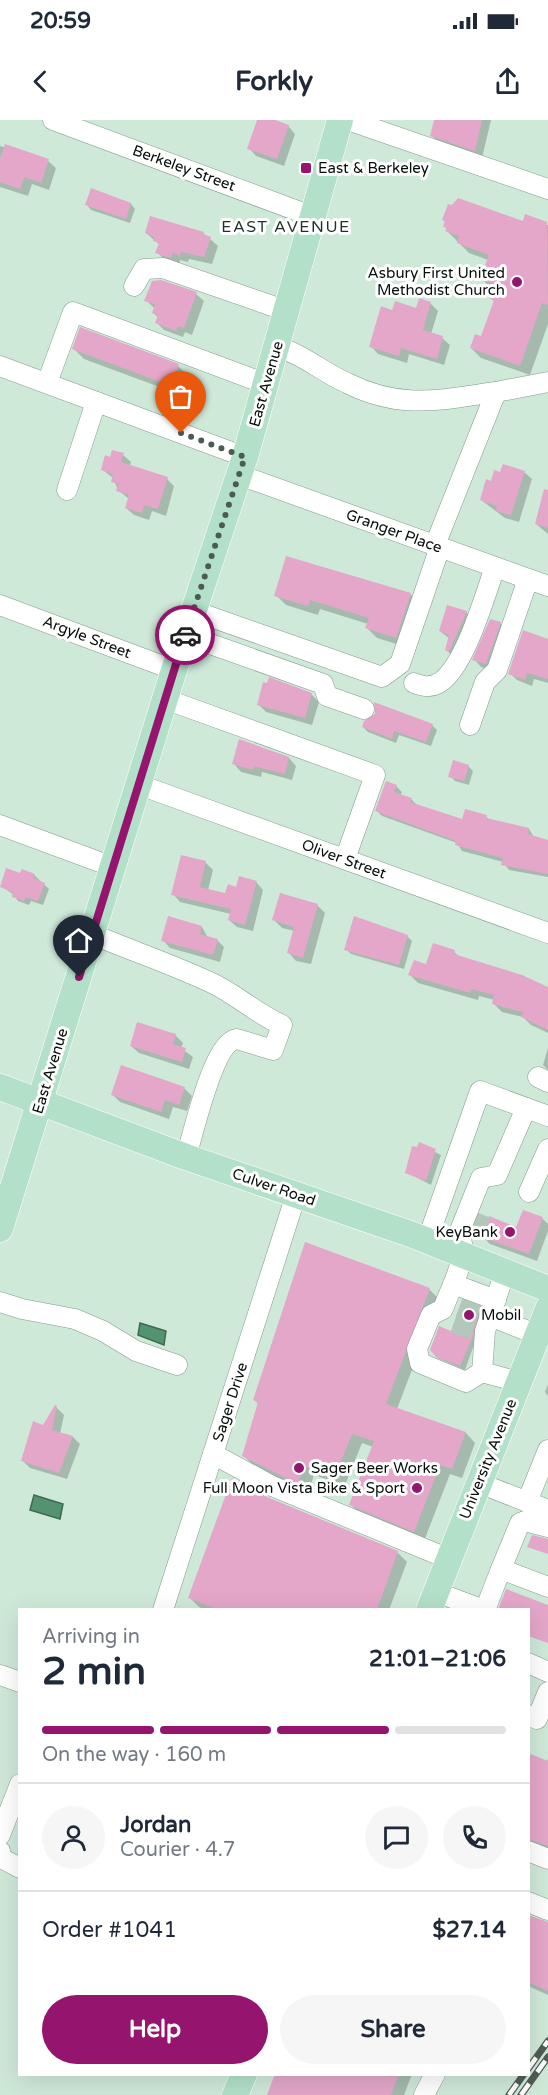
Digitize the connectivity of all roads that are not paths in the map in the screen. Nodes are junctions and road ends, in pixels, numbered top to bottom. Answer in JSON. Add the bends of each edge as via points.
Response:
{"nodes":[{"id":1,"x":53,"y":120,"type":"edge"},
{"id":2,"x":340,"y":120,"type":"edge"},
{"id":3,"x":348,"y":120,"type":"edge"},
{"id":4,"x":548,"y":189,"type":"edge"},
{"id":5,"x":314,"y":216,"type":"junction"},
{"id":6,"x":134,"y":286,"type":"dead end"},
{"id":7,"x":287,"y":311,"type":"junction"},
{"id":8,"x":277,"y":347,"type":"junction"},
{"id":9,"x":0,"y":366,"type":"edge"},
{"id":10,"x":548,"y":382,"type":"edge"},
{"id":11,"x":47,"y":383,"type":"junction"},
{"id":12,"x":266,"y":384,"type":"junction"},
{"id":13,"x":496,"y":392,"type":"junction"},
{"id":14,"x":96,"y":402,"type":"junction"},
{"id":15,"x":243,"y":466,"type":"junction"},
{"id":16,"x":67,"y":490,"type":"dead end"},
{"id":17,"x":437,"y":546,"type":"junction"},
{"id":18,"x":495,"y":567,"type":"junction"},
{"id":19,"x":528,"y":579,"type":"junction"},
{"id":20,"x":548,"y":586,"type":"edge"},
{"id":21,"x":0,"y":605,"type":"edge"},
{"id":22,"x":194,"y":611,"type":"junction"},
{"id":23,"x":185,"y":635,"type":"junction"},
{"id":24,"x":174,"y":670,"type":"junction"},
{"id":25,"x":414,"y":683,"type":"dead end"},
{"id":26,"x":165,"y":699,"type":"junction"},
{"id":27,"x":364,"y":709,"type":"dead end"},
{"id":28,"x":470,"y":725,"type":"dead end"},
{"id":29,"x":140,"y":785,"type":"junction"},
{"id":30,"x":0,"y":825,"type":"edge"},
{"id":31,"x":345,"y":860,"type":"junction"},
{"id":32,"x":113,"y":867,"type":"junction"},
{"id":33,"x":548,"y":933,"type":"edge"},
{"id":34,"x":92,"y":934,"type":"junction"},
{"id":35,"x":0,"y":1087,"type":"edge"},
{"id":36,"x":40,"y":1103,"type":"junction"},
{"id":37,"x":526,"y":1108,"type":"junction"},
{"id":38,"x":548,"y":1116,"type":"edge"},
{"id":39,"x":548,"y":1149,"type":"edge"},
{"id":40,"x":186,"y":1157,"type":"junction"},
{"id":41,"x":497,"y":1175,"type":"junction"},
{"id":42,"x":529,"y":1192,"type":"dead end"},
{"id":43,"x":296,"y":1195,"type":"junction"},
{"id":44,"x":0,"y":1229,"type":"edge"},
{"id":45,"x":428,"y":1241,"type":"junction"},
{"id":46,"x":463,"y":1250,"type":"junction"},
{"id":47,"x":505,"y":1272,"type":"junction"},
{"id":48,"x":453,"y":1284,"type":"junction"},
{"id":49,"x":548,"y":1289,"type":"edge"},
{"id":50,"x":0,"y":1302,"type":"edge"},
{"id":51,"x":548,"y":1310,"type":"edge"},
{"id":52,"x":486,"y":1319,"type":"junction"},
{"id":53,"x":538,"y":1335,"type":"junction"},
{"id":54,"x":177,"y":1365,"type":"dead end"},
{"id":55,"x":482,"y":1372,"type":"junction"},
{"id":56,"x":519,"y":1382,"type":"junction"},
{"id":57,"x":548,"y":1450,"type":"edge"},
{"id":58,"x":213,"y":1454,"type":"junction"},
{"id":59,"x":479,"y":1483,"type":"junction"},
{"id":60,"x":527,"y":1502,"type":"junction"},
{"id":61,"x":548,"y":1510,"type":"edge"},
{"id":62,"x":548,"y":1527,"type":"edge"},
{"id":63,"x":449,"y":1559,"type":"junction"},
{"id":64,"x":501,"y":1569,"type":"junction"},
{"id":65,"x":548,"y":1587,"type":"edge"},
{"id":66,"x":433,"y":1601,"type":"edge"},
{"id":67,"x":164,"y":1608,"type":"edge"},
{"id":68,"x":473,"y":1608,"type":"edge"},
{"id":69,"x":486,"y":1608,"type":"edge"},
{"id":70,"x":530,"y":1664,"type":"edge"},
{"id":71,"x":548,"y":1671,"type":"edge"},
{"id":72,"x":0,"y":1675,"type":"edge"},
{"id":73,"x":18,"y":1681,"type":"edge"},
{"id":74,"x":548,"y":1692,"type":"edge"},
{"id":75,"x":530,"y":1716,"type":"edge"},
{"id":76,"x":18,"y":1789,"type":"edge"},
{"id":77,"x":0,"y":1835,"type":"edge"},
{"id":78,"x":0,"y":1851,"type":"edge"},
{"id":79,"x":530,"y":1852,"type":"edge"},
{"id":80,"x":548,"y":1858,"type":"edge"},
{"id":81,"x":18,"y":1867,"type":"edge"},
{"id":82,"x":530,"y":1903,"type":"edge"},
{"id":83,"x":548,"y":1910,"type":"edge"},
{"id":84,"x":242,"y":2076,"type":"edge"},
{"id":85,"x":434,"y":2076,"type":"edge"},
{"id":86,"x":235,"y":2095,"type":"edge"},
{"id":87,"x":424,"y":2095,"type":"edge"}],
"edges":[{"from":1,"to":5,"type":"street","name":"Berkeley Street"},
{"from":2,"to":5,"type":"main road","name":"East Avenue"},
{"from":3,"to":4,"type":"street"},
{"from":5,"to":7,"type":"main road","name":"East Avenue"},
{"from":6,"to":7,"type":"street","via":[[144,269],[163,268]]},
{"from":7,"to":8,"type":"main road","name":"East Avenue"},
{"from":8,"to":12,"type":"main road","name":"East Avenue"},
{"from":8,"to":13,"type":"street","via":[[387,400],[424,402]]},
{"from":9,"to":11,"type":"street","name":"Granger Place"},
{"from":10,"to":13,"type":"street"},
{"from":11,"to":12,"type":"street","via":[[73,312]]},
{"from":11,"to":14,"type":"street","name":"Granger Place"},
{"from":12,"to":15,"type":"main road","name":"East Avenue"},
{"from":13,"to":17,"type":"street"},
{"from":14,"to":15,"type":"street","name":"Granger Place"},
{"from":14,"to":16,"type":"street"},
{"from":15,"to":17,"type":"street","name":"Granger Place"},
{"from":15,"to":22,"type":"main road","name":"East Avenue"},
{"from":17,"to":18,"type":"street","name":"Granger Place"},
{"from":17,"to":22,"type":"street","via":[[400,664],[382,677]]},
{"from":18,"to":19,"type":"street","name":"Granger Place"},
{"from":18,"to":25,"type":"street","via":[[468,641],[451,672],[435,686]]},
{"from":19,"to":20,"type":"street","name":"Granger Place"},
{"from":19,"to":28,"type":"street","via":[[497,670],[485,682]]},
{"from":21,"to":24,"type":"street","name":"Argyle Street"},
{"from":22,"to":23,"type":"main road","name":"East Avenue"},
{"from":23,"to":24,"type":"main road","name":"East Avenue"},
{"from":23,"to":27,"type":"street","via":[[323,684],[327,696]]},
{"from":24,"to":26,"type":"main road","name":"East Avenue"},
{"from":26,"to":29,"type":"main road","name":"East Avenue"},
{"from":26,"to":31,"type":"street","via":[[375,775]]},
{"from":29,"to":31,"type":"street","name":"Oliver Street"},
{"from":29,"to":32,"type":"main road","name":"East Avenue"},
{"from":30,"to":32,"type":"street"},
{"from":31,"to":33,"type":"street","name":"Oliver Street"},
{"from":32,"to":34,"type":"main road","name":"East Avenue"},
{"from":34,"to":36,"type":"main road","name":"East Avenue"},
{"from":34,"to":40,"type":"street","via":[[213,984],[282,1025],[273,1050],[237,1039],[225,1048],[212,1072]]},
{"from":35,"to":36,"type":"main road","name":"Culver Road"},
{"from":36,"to":40,"type":"main road","name":"Culver Road"},
{"from":36,"to":44,"type":"main road","name":"East Avenue"},
{"from":37,"to":38,"type":"street"},
{"from":37,"to":41,"type":"street"},
{"from":37,"to":45,"type":"street","via":[[480,1092]]},
{"from":39,"to":42,"type":"street"},
{"from":40,"to":43,"type":"main road","name":"Culver Road"},
{"from":41,"to":46,"type":"street"},
{"from":41,"to":46,"type":"street","via":[[481,1178],[459,1233]]},
{"from":43,"to":45,"type":"main road","name":"Culver Road"},
{"from":43,"to":58,"type":"street","name":"Sager Drive"},
{"from":45,"to":46,"type":"main road","name":"Culver Road"},
{"from":46,"to":47,"type":"main road","name":"Culver Road"},
{"from":46,"to":48,"type":"street"},
{"from":47,"to":49,"type":"main road","name":"Culver Road"},
{"from":47,"to":52,"type":"street"},
{"from":48,"to":52,"type":"street"},
{"from":48,"to":55,"type":"street","via":[[447,1312],[417,1349],[420,1364],[466,1382]]},
{"from":50,"to":54,"type":"street","via":[[75,1319],[136,1351]]},
{"from":51,"to":53,"type":"main road","name":"University Avenue"},
{"from":52,"to":53,"type":"street"},
{"from":52,"to":55,"type":"street"},
{"from":53,"to":56,"type":"main road","name":"University Avenue"},
{"from":55,"to":56,"type":"street"},
{"from":56,"to":59,"type":"main road","name":"University Avenue"},
{"from":57,"to":60,"type":"street"},
{"from":58,"to":63,"type":"street","via":[[272,1486]]},
{"from":58,"to":67,"type":"street","name":"Sager Drive"},
{"from":59,"to":60,"type":"street"},
{"from":59,"to":63,"type":"main road","name":"University Avenue"},
{"from":60,"to":61,"type":"street"},
{"from":62,"to":64,"type":"street","via":[[520,1523]]},
{"from":63,"to":66,"type":"main road","name":"University Avenue"},
{"from":64,"to":65,"type":"street"},
{"from":64,"to":69,"type":"street"},
{"from":66,"to":68,"type":"street"},
{"from":70,"to":71,"type":"street"},
{"from":72,"to":73,"type":"street"},
{"from":74,"to":75,"type":"street","via":[[537,1719]]},
{"from":76,"to":77,"type":"street"},
{"from":78,"to":81,"type":"street","via":[[2,1858]]},
{"from":79,"to":80,"type":"street"},
{"from":82,"to":83,"type":"street"},
{"from":84,"to":86,"type":"main road"},
{"from":85,"to":87,"type":"street"}]}
